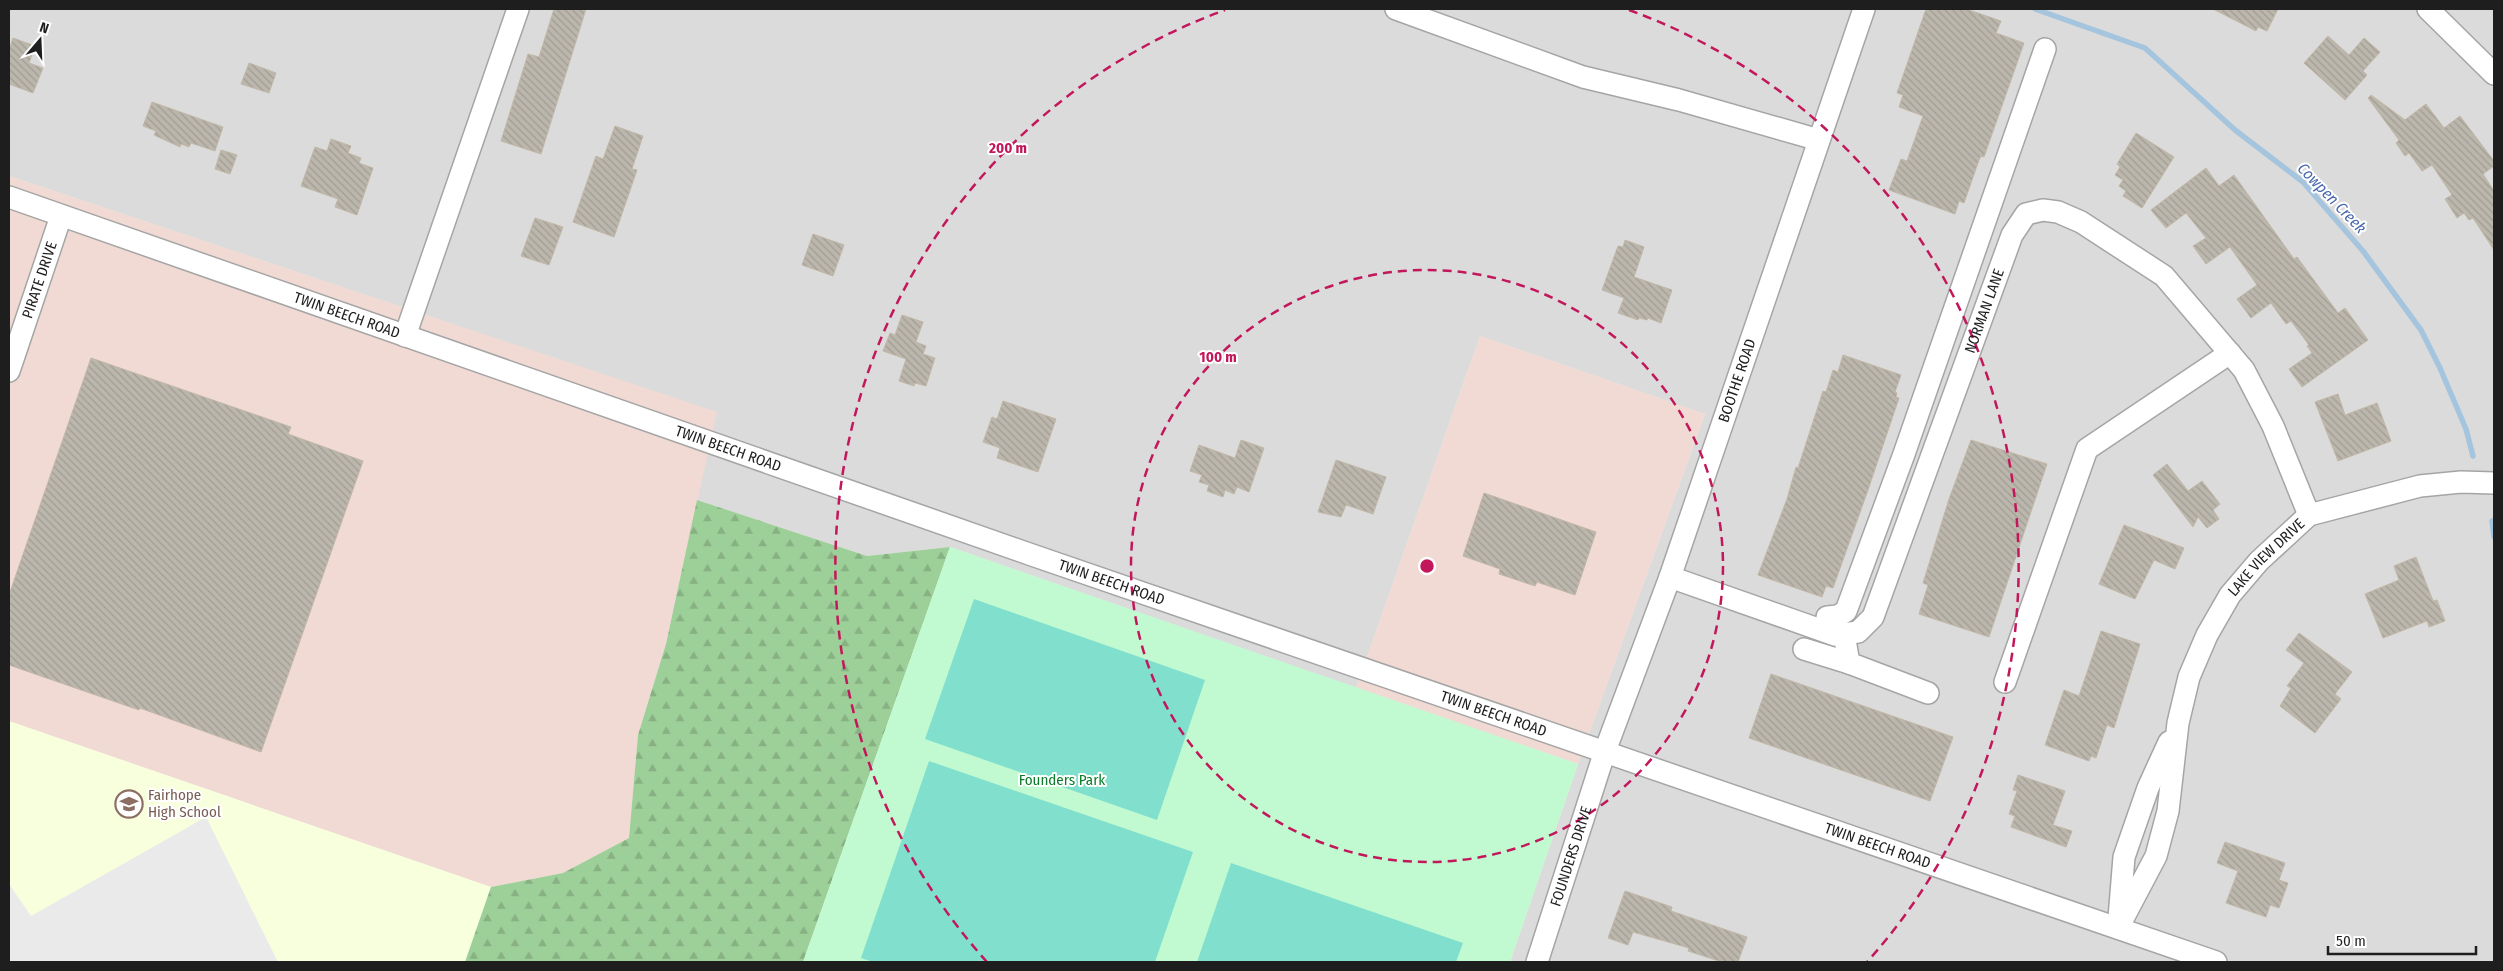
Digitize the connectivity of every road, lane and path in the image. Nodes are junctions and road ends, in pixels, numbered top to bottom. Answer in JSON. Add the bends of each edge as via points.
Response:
{"nodes":[{"id":1,"x":518,"y":9,"type":"edge"},
{"id":2,"x":1396,"y":9,"type":"edge"},
{"id":3,"x":1864,"y":9,"type":"edge"},
{"id":4,"x":2428,"y":9,"type":"edge"},
{"id":5,"x":2045,"y":49,"type":"dead end"},
{"id":6,"x":2494,"y":74,"type":"edge"},
{"id":7,"x":1819,"y":140,"type":"junction"},
{"id":8,"x":9,"y":197,"type":"edge"},
{"id":9,"x":61,"y":216,"type":"junction"},
{"id":10,"x":1985,"y":224,"type":"junction"},
{"id":11,"x":2007,"y":248,"type":"junction"},
{"id":12,"x":405,"y":336,"type":"junction"},
{"id":13,"x":2230,"y":353,"type":"junction"},
{"id":14,"x":9,"y":371,"type":"edge"},
{"id":15,"x":2494,"y":483,"type":"edge"},
{"id":16,"x":2309,"y":516,"type":"junction"},
{"id":17,"x":1670,"y":577,"type":"junction"},
{"id":18,"x":1827,"y":617,"type":"dead end"},
{"id":19,"x":1844,"y":634,"type":"junction"},
{"id":20,"x":1804,"y":649,"type":"dead end"},
{"id":21,"x":1849,"y":663,"type":"junction"},
{"id":22,"x":2005,"y":682,"type":"dead end"},
{"id":23,"x":1928,"y":693,"type":"dead end"},
{"id":24,"x":2178,"y":723,"type":"junction"},
{"id":25,"x":1605,"y":751,"type":"junction"},
{"id":26,"x":2118,"y":928,"type":"junction"},
{"id":27,"x":1537,"y":962,"type":"edge"},
{"id":28,"x":2216,"y":962,"type":"edge"}],
"edges":[{"from":1,"to":12,"type":"street"},
{"from":2,"to":7,"type":"street","via":[[1583,77]]},
{"from":3,"to":7,"type":"street","name":"BOOTHE ROAD"},
{"from":4,"to":6,"type":"street"},
{"from":5,"to":10,"type":"street"},
{"from":7,"to":17,"type":"street","name":"BOOTHE ROAD"},
{"from":8,"to":9,"type":"street","name":"TWIN BEECH ROAD"},
{"from":9,"to":12,"type":"street","name":"TWIN BEECH ROAD"},
{"from":9,"to":14,"type":"street","name":"PIRATE DRIVE"},
{"from":10,"to":11,"type":"street"},
{"from":10,"to":18,"type":"street","via":[[1846,611]]},
{"from":11,"to":13,"type":"street","name":"NORMAN LANE","via":[[2026,214],[2043,210],[2058,212],[2080,222],[2164,276]]},
{"from":11,"to":19,"type":"street","name":"NORMAN LANE","via":[[1874,617],[1858,632]]},
{"from":12,"to":25,"type":"street","name":"TWIN BEECH ROAD"},
{"from":13,"to":16,"type":"street","name":"NORMAN LANE","via":[[2244,370],[2273,426]]},
{"from":13,"to":22,"type":"street","via":[[2086,449]]},
{"from":15,"to":16,"type":"street","name":"LAKE VIEW DRIVE","via":[[2420,486]]},
{"from":16,"to":24,"type":"street","name":"LAKE VIEW DRIVE","via":[[2259,560],[2230,595],[2188,677]]},
{"from":17,"to":19,"type":"street","via":[[1835,635]]},
{"from":17,"to":25,"type":"street","name":"BOOTHE ROAD"},
{"from":19,"to":21,"type":"street"},
{"from":20,"to":21,"type":"street"},
{"from":21,"to":23,"type":"street"},
{"from":24,"to":26,"type":"street","name":"LAKE VIEW DRIVE","via":[[2148,788],[2124,857]]},
{"from":24,"to":26,"type":"street","name":"LAKE VIEW DRIVE","via":[[2168,811],[2156,856]]},
{"from":25,"to":26,"type":"street","name":"TWIN BEECH ROAD"},
{"from":25,"to":27,"type":"street","name":"FOUNDERS DRIVE"},
{"from":26,"to":28,"type":"street","name":"TWIN BEECH ROAD"}]}
